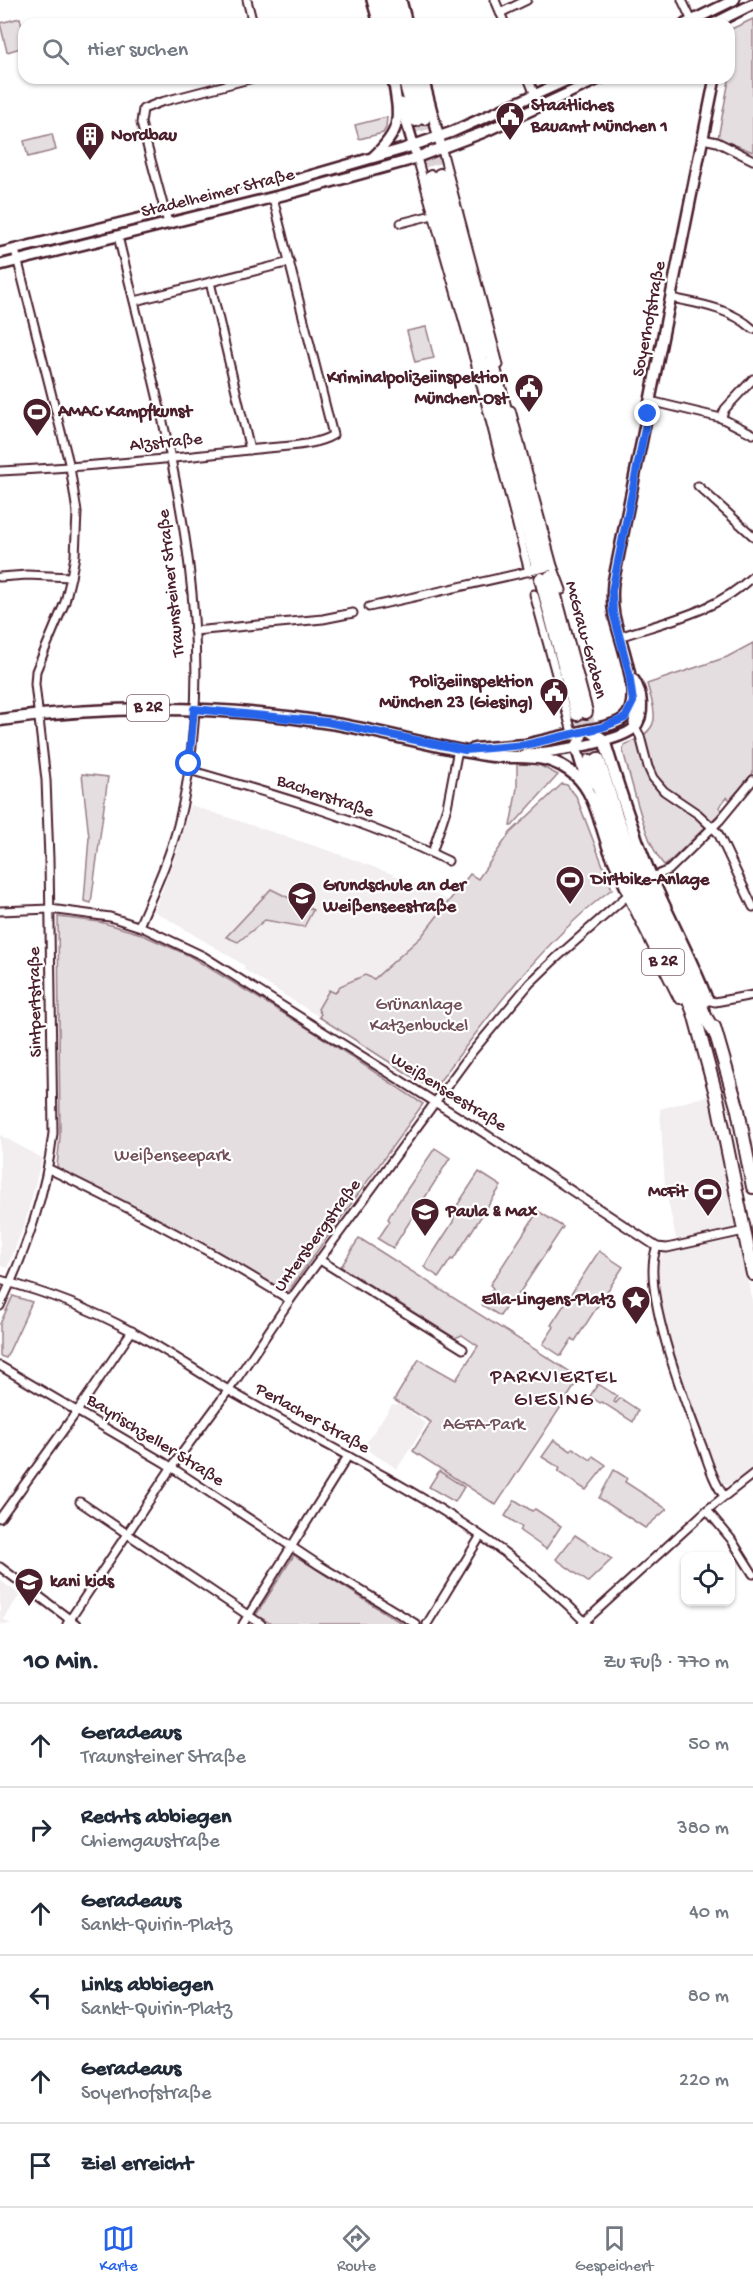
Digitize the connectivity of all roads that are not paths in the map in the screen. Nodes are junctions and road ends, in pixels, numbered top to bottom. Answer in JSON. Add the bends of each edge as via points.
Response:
{"nodes":[{"id":1,"x":247,"y":0,"type":"edge"},
{"id":2,"x":372,"y":0,"type":"edge"},
{"id":3,"x":382,"y":0,"type":"edge"},
{"id":4,"x":392,"y":0,"type":"edge"},
{"id":5,"x":401,"y":0,"type":"edge"},
{"id":6,"x":495,"y":0,"type":"edge"},
{"id":7,"x":527,"y":0,"type":"edge"},
{"id":8,"x":682,"y":0,"type":"edge"},
{"id":9,"x":734,"y":0,"type":"edge"},
{"id":10,"x":753,"y":4,"type":"edge"},
{"id":11,"x":500,"y":13,"type":"junction"},
{"id":12,"x":252,"y":18,"type":"edge"},
{"id":13,"x":377,"y":18,"type":"edge"},
{"id":14,"x":387,"y":18,"type":"edge"},
{"id":15,"x":396,"y":18,"type":"edge"},
{"id":16,"x":406,"y":18,"type":"edge"},
{"id":17,"x":502,"y":18,"type":"edge"},
{"id":18,"x":688,"y":18,"type":"edge"},
{"id":19,"x":700,"y":18,"type":"edge"},
{"id":20,"x":725,"y":18,"type":"edge"},
{"id":21,"x":230,"y":84,"type":"edge"},
{"id":22,"x":395,"y":84,"type":"edge"},
{"id":23,"x":396,"y":84,"type":"edge"},
{"id":24,"x":406,"y":84,"type":"edge"},
{"id":25,"x":414,"y":84,"type":"edge"},
{"id":26,"x":425,"y":84,"type":"edge"},
{"id":27,"x":530,"y":84,"type":"edge"},
{"id":28,"x":559,"y":84,"type":"edge"},
{"id":29,"x":588,"y":84,"type":"edge"},
{"id":30,"x":714,"y":84,"type":"edge"},
{"id":31,"x":535,"y":95,"type":"junction"},
{"id":32,"x":438,"y":137,"type":"junction"},
{"id":33,"x":703,"y":139,"type":"junction"},
{"id":34,"x":413,"y":146,"type":"junction"},
{"id":35,"x":442,"y":150,"type":"junction"},
{"id":36,"x":371,"y":158,"type":"junction"},
{"id":37,"x":417,"y":158,"type":"junction"},
{"id":38,"x":753,"y":160,"type":"edge"},
{"id":39,"x":435,"y":176,"type":"tunnel mouth"},
{"id":40,"x":273,"y":198,"type":"junction"},
{"id":41,"x":445,"y":211,"type":"junction"},
{"id":42,"x":165,"y":212,"type":"junction"},
{"id":43,"x":401,"y":223,"type":"dead end"},
{"id":44,"x":168,"y":224,"type":"junction"},
{"id":45,"x":118,"y":236,"type":"junction"},
{"id":46,"x":15,"y":250,"type":"junction"},
{"id":47,"x":0,"y":254,"type":"edge"},
{"id":48,"x":17,"y":261,"type":"junction"},
{"id":49,"x":290,"y":262,"type":"junction"},
{"id":50,"x":0,"y":265,"type":"edge"},
{"id":51,"x":210,"y":282,"type":"junction"},
{"id":52,"x":671,"y":298,"type":"junction"},
{"id":53,"x":135,"y":301,"type":"junction"},
{"id":54,"x":753,"y":328,"type":"edge"},
{"id":55,"x":485,"y":355,"type":"junction"},
{"id":56,"x":753,"y":379,"type":"edge"},
{"id":57,"x":650,"y":401,"type":"junction"},
{"id":58,"x":721,"y":418,"type":"junction"},
{"id":59,"x":753,"y":434,"type":"edge"},
{"id":60,"x":249,"y":450,"type":"junction"},
{"id":61,"x":172,"y":458,"type":"junction"},
{"id":62,"x":70,"y":467,"type":"junction"},
{"id":63,"x":0,"y":471,"type":"edge"},
{"id":64,"x":519,"y":481,"type":"junction"},
{"id":65,"x":698,"y":486,"type":"dead end"},
{"id":66,"x":753,"y":536,"type":"edge"},
{"id":67,"x":542,"y":570,"type":"junction"},
{"id":68,"x":753,"y":576,"type":"edge"},
{"id":69,"x":0,"y":577,"type":"edge"},
{"id":70,"x":71,"y":577,"type":"junction"},
{"id":71,"x":562,"y":590,"type":"dead end"},
{"id":72,"x":534,"y":594,"type":"dead end"},
{"id":73,"x":369,"y":607,"type":"dead end"},
{"id":74,"x":353,"y":613,"type":"dead end"},
{"id":75,"x":194,"y":631,"type":"junction"},
{"id":76,"x":619,"y":637,"type":"junction"},
{"id":77,"x":629,"y":673,"type":"junction"},
{"id":78,"x":633,"y":702,"type":"junction"},
{"id":79,"x":194,"y":709,"type":"junction"},
{"id":80,"x":582,"y":713,"type":"tunnel mouth"},
{"id":81,"x":38,"y":715,"type":"junction"},
{"id":82,"x":0,"y":720,"type":"edge"},
{"id":83,"x":635,"y":727,"type":"junction"},
{"id":84,"x":587,"y":731,"type":"junction"},
{"id":85,"x":573,"y":734,"type":"junction"},
{"id":86,"x":604,"y":740,"type":"junction"},
{"id":87,"x":576,"y":747,"type":"junction"},
{"id":88,"x":461,"y":750,"type":"junction"},
{"id":89,"x":520,"y":755,"type":"junction"},
{"id":90,"x":189,"y":771,"type":"junction"},
{"id":91,"x":753,"y":780,"type":"edge"},
{"id":92,"x":588,"y":789,"type":"junction"},
{"id":93,"x":713,"y":827,"type":"junction"},
{"id":94,"x":432,"y":853,"type":"junction"},
{"id":95,"x":448,"y":861,"type":"dead end"},
{"id":96,"x":652,"y":877,"type":"junction"},
{"id":97,"x":629,"y":894,"type":"junction"},
{"id":98,"x":753,"y":908,"type":"edge"},
{"id":99,"x":50,"y":909,"type":"junction"},
{"id":100,"x":0,"y":911,"type":"edge"},
{"id":101,"x":139,"y":926,"type":"junction"},
{"id":102,"x":753,"y":995,"type":"edge"},
{"id":103,"x":707,"y":1000,"type":"junction"},
{"id":104,"x":697,"y":1030,"type":"junction"},
{"id":105,"x":716,"y":1035,"type":"junction"},
{"id":106,"x":435,"y":1102,"type":"junction"},
{"id":107,"x":750,"y":1161,"type":"edge"},
{"id":108,"x":49,"y":1170,"type":"junction"},
{"id":109,"x":753,"y":1187,"type":"edge"},
{"id":110,"x":744,"y":1231,"type":"junction"},
{"id":111,"x":657,"y":1247,"type":"junction"},
{"id":112,"x":320,"y":1260,"type":"junction"},
{"id":113,"x":753,"y":1274,"type":"edge"},
{"id":114,"x":0,"y":1280,"type":"edge"},
{"id":115,"x":10,"y":1282,"type":"junction"},
{"id":116,"x":290,"y":1300,"type":"junction"},
{"id":117,"x":0,"y":1306,"type":"edge"},
{"id":118,"x":132,"y":1331,"type":"junction"},
{"id":119,"x":463,"y":1349,"type":"dead end"},
{"id":120,"x":0,"y":1366,"type":"edge"},
{"id":121,"x":228,"y":1390,"type":"junction"},
{"id":122,"x":78,"y":1410,"type":"junction"},
{"id":123,"x":348,"y":1456,"type":"junction"},
{"id":124,"x":171,"y":1468,"type":"junction"},
{"id":125,"x":753,"y":1474,"type":"edge"},
{"id":126,"x":724,"y":1496,"type":"junction"},
{"id":127,"x":80,"y":1502,"type":"dead end"},
{"id":128,"x":707,"y":1510,"type":"junction"},
{"id":129,"x":0,"y":1518,"type":"edge"},
{"id":130,"x":127,"y":1533,"type":"junction"},
{"id":131,"x":480,"y":1537,"type":"junction"},
{"id":132,"x":291,"y":1546,"type":"junction"},
{"id":133,"x":0,"y":1567,"type":"edge"},
{"id":134,"x":753,"y":1574,"type":"edge"},
{"id":135,"x":248,"y":1616,"type":"junction"},
{"id":136,"x":71,"y":1622,"type":"edge"},
{"id":137,"x":585,"y":1623,"type":"edge"},
{"id":138,"x":243,"y":1624,"type":"edge"},
{"id":139,"x":261,"y":1624,"type":"edge"},
{"id":140,"x":416,"y":1624,"type":"edge"},
{"id":141,"x":427,"y":1624,"type":"edge"}],
"edges":[{"from":1,"to":12,"type":"street"},
{"from":2,"to":13,"type":"main road"},
{"from":3,"to":14,"type":"highway"},
{"from":4,"to":15,"type":"highway"},
{"from":5,"to":16,"type":"main road"},
{"from":6,"to":11,"type":"street"},
{"from":7,"to":11,"type":"street"},
{"from":8,"to":18,"type":"street"},
{"from":9,"to":19,"type":"main road"},
{"from":10,"to":20,"type":"main road"},
{"from":11,"to":17,"type":"street"},
{"from":21,"to":42,"type":"street","via":[[143,109],[141,123]]},
{"from":22,"to":36,"type":"main road","via":[[396,127],[388,142]]},
{"from":23,"to":34,"type":"main road"},
{"from":24,"to":25,"type":"highway","via":[[420,119]]},
{"from":26,"to":32,"type":"main road"},
{"from":27,"to":31,"type":"street"},
{"from":28,"to":31,"type":"main road","name":"Stadelheimer Straße"},
{"from":29,"to":35,"type":"main road","name":"Stadelheimer Straße"},
{"from":30,"to":33,"type":"main road","name":"Soyerhofstraße"},
{"from":31,"to":32,"type":"main road","name":"Stadelheimer Straße"},
{"from":32,"to":34,"type":"main road","name":"Stadelheimer Straße"},
{"from":32,"to":35,"type":"main road"},
{"from":33,"to":38,"type":"street"},
{"from":33,"to":52,"type":"main road","name":"Soyerhofstraße"},
{"from":34,"to":36,"type":"main road","name":"Stadelheimer Straße"},
{"from":34,"to":37,"type":"main road"},
{"from":35,"to":37,"type":"main road","name":"Stadelheimer Straße"},
{"from":35,"to":41,"type":"street"},
{"from":36,"to":42,"type":"main road","name":"Stadelheimer Straße"},
{"from":37,"to":40,"type":"main road","name":"Stadelheimer Straße"},
{"from":37,"to":41,"type":"street"},
{"from":39,"to":41,"type":"highway","name":"McGraw-Graben"},
{"from":40,"to":44,"type":"main road","name":"Stadelheimer Straße"},
{"from":40,"to":49,"type":"street"},
{"from":41,"to":43,"type":"street"},
{"from":41,"to":55,"type":"highway","name":"McGraw-Graben"},
{"from":41,"to":55,"type":"street"},
{"from":42,"to":44,"type":"street"},
{"from":42,"to":46,"type":"main road","name":"Stadelheimer Straße"},
{"from":44,"to":45,"type":"main road","name":"Stadelheimer Straße"},
{"from":45,"to":48,"type":"main road","name":"Stadelheimer Straße"},
{"from":45,"to":53,"type":"street","name":"Traunsteiner Straße"},
{"from":46,"to":47,"type":"main road","name":"Stadelheimer Straße"},
{"from":46,"to":48,"type":"street","name":"Sintpertstraße"},
{"from":48,"to":50,"type":"main road","name":"Stadelheimer Straße"},
{"from":48,"to":62,"type":"street","name":"Sintpertstraße"},
{"from":49,"to":51,"type":"street"},
{"from":49,"to":60,"type":"street","name":"Alzstraße","via":[[333,435]]},
{"from":51,"to":53,"type":"street"},
{"from":51,"to":60,"type":"street"},
{"from":52,"to":54,"type":"street","via":[[719,309]]},
{"from":52,"to":57,"type":"main road","name":"Soyerhofstraße"},
{"from":53,"to":61,"type":"street","name":"Traunsteiner Straße"},
{"from":55,"to":64,"type":"highway","name":"McGraw-Graben"},
{"from":55,"to":64,"type":"street"},
{"from":56,"to":58,"type":"street","via":[[725,408]]},
{"from":57,"to":58,"type":"street"},
{"from":57,"to":76,"type":"main road","name":"Soyerhofstraße","via":[[613,583],[612,604]]},
{"from":58,"to":59,"type":"street"},
{"from":60,"to":61,"type":"street","name":"Alzstraße"},
{"from":61,"to":62,"type":"street","name":"Alzstraße"},
{"from":61,"to":75,"type":"street","name":"Traunsteiner Straße","via":[[185,535]]},
{"from":62,"to":63,"type":"street","name":"Alzstraße"},
{"from":62,"to":70,"type":"street","name":"Sintpertstraße","via":[[77,512]]},
{"from":64,"to":67,"type":"highway","name":"McGraw-Graben"},
{"from":65,"to":66,"type":"street"},
{"from":67,"to":71,"type":"street"},
{"from":67,"to":73,"type":"street"},
{"from":67,"to":80,"type":"highway","name":"McGraw-Graben"},
{"from":68,"to":76,"type":"street","via":[[712,605]]},
{"from":69,"to":70,"type":"street"},
{"from":70,"to":81,"type":"street","name":"Sintpertstraße","via":[[57,624],[36,671]]},
{"from":72,"to":85,"type":"street"},
{"from":74,"to":75,"type":"street"},
{"from":75,"to":79,"type":"street","name":"Traunsteiner Straße"},
{"from":76,"to":77,"type":"main road","name":"Soyerhofstraße"},
{"from":77,"to":78,"type":"main road"},
{"from":77,"to":83,"type":"main road","via":[[637,685],[642,706]]},
{"from":78,"to":83,"type":"street"},
{"from":78,"to":84,"type":"main road","via":[[629,714],[620,721]]},
{"from":79,"to":81,"type":"main road","number":"B 2R"},
{"from":79,"to":88,"type":"main road","number":"B 2R","via":[[327,722]]},
{"from":79,"to":90,"type":"street","name":"Traunsteiner Straße"},
{"from":81,"to":82,"type":"main road","number":"B 2R"},
{"from":81,"to":99,"type":"street","name":"Sintpertstraße","via":[[46,790]]},
{"from":83,"to":86,"type":"main road"},
{"from":83,"to":93,"type":"street","via":[[658,785]]},
{"from":84,"to":85,"type":"main road","number":"B 2R"},
{"from":84,"to":86,"type":"main road"},
{"from":84,"to":87,"type":"main road"},
{"from":85,"to":87,"type":"street"},
{"from":85,"to":88,"type":"main road","number":"B 2R","via":[[525,745]]},
{"from":86,"to":87,"type":"main road"},
{"from":86,"to":96,"type":"main road","number":"B 2R","via":[[622,802]]},
{"from":87,"to":89,"type":"main road"},
{"from":87,"to":92,"type":"main road"},
{"from":88,"to":89,"type":"main road","number":"B 2R"},
{"from":88,"to":94,"type":"street"},
{"from":89,"to":92,"type":"main road","number":"B 2R","via":[[558,763]]},
{"from":90,"to":94,"type":"street","name":"Bacherstraße","via":[[322,810]]},
{"from":90,"to":101,"type":"street","name":"Traunsteiner Straße","via":[[171,848]]},
{"from":91,"to":93,"type":"street"},
{"from":92,"to":97,"type":"main road","number":"B 2R"},
{"from":93,"to":96,"type":"street","via":[[669,870]]},
{"from":93,"to":98,"type":"street"},
{"from":94,"to":95,"type":"street","name":"Bacherstraße"},
{"from":96,"to":103,"type":"main road","number":"B 2R"},
{"from":97,"to":104,"type":"highway","number":"B 2R"},
{"from":97,"to":106,"type":"street","name":"Untersbergstraße","via":[[530,983]]},
{"from":99,"to":100,"type":"street","name":"Weißenseestraße"},
{"from":99,"to":101,"type":"street","name":"Weißenseestraße"},
{"from":99,"to":108,"type":"street","name":"Sintpertstraße","via":[[53,1133]]},
{"from":101,"to":106,"type":"street","name":"Weißenseestraße","via":[[203,956]]},
{"from":102,"to":103,"type":"street"},
{"from":103,"to":105,"type":"highway","number":"B 2R"},
{"from":104,"to":105,"type":"highway","via":[[681,979],[619,848],[594,760],[638,871]]},
{"from":104,"to":110,"type":"highway","number":"B 2R","via":[[717,1098]]},
{"from":105,"to":107,"type":"highway","number":"B 2R"},
{"from":106,"to":111,"type":"street","name":"Weißenseestraße"},
{"from":106,"to":112,"type":"street","name":"Untersbergstraße"},
{"from":107,"to":109,"type":"highway","number":"B 2R"},
{"from":108,"to":115,"type":"street","name":"Sintpertstraße"},
{"from":108,"to":116,"type":"street","via":[[175,1232]]},
{"from":110,"to":111,"type":"street"},
{"from":110,"to":113,"type":"highway","number":"B 2R"},
{"from":111,"to":126,"type":"street","via":[[654,1280],[670,1359]]},
{"from":112,"to":116,"type":"street","name":"Untersbergstraße"},
{"from":112,"to":119,"type":"street"},
{"from":114,"to":115,"type":"street","name":"Perlacher Straße"},
{"from":115,"to":117,"type":"street","name":"Sintpertstraße"},
{"from":115,"to":118,"type":"street","name":"Perlacher Straße","via":[[82,1307]]},
{"from":116,"to":121,"type":"street","name":"Untersbergstraße"},
{"from":118,"to":121,"type":"street","name":"Perlacher Straße"},
{"from":118,"to":122,"type":"street"},
{"from":120,"to":122,"type":"street","name":"Bayrischzeller Straße"},
{"from":121,"to":123,"type":"street","name":"Perlacher Straße"},
{"from":121,"to":124,"type":"street","name":"Untersbergstraße"},
{"from":122,"to":124,"type":"street","name":"Bayrischzeller Straße"},
{"from":122,"to":129,"type":"street"},
{"from":123,"to":131,"type":"street","name":"Perlacher Straße"},
{"from":123,"to":132,"type":"street"},
{"from":124,"to":130,"type":"street","name":"Untersbergstraße"},
{"from":124,"to":132,"type":"street","name":"Bayrischzeller Straße"},
{"from":125,"to":126,"type":"street"},
{"from":126,"to":128,"type":"street"},
{"from":127,"to":130,"type":"street"},
{"from":128,"to":134,"type":"street"},
{"from":128,"to":137,"type":"street"},
{"from":130,"to":135,"type":"street"},
{"from":130,"to":136,"type":"street","name":"Untersbergstraße"},
{"from":131,"to":137,"type":"street","name":"Perlacher Straße","via":[[535,1576]]},
{"from":131,"to":141,"type":"street"},
{"from":132,"to":135,"type":"street"},
{"from":132,"to":140,"type":"street","name":"Bayrischzeller Straße"},
{"from":133,"to":136,"type":"street"},
{"from":135,"to":138,"type":"street"},
{"from":135,"to":139,"type":"street"}]}
